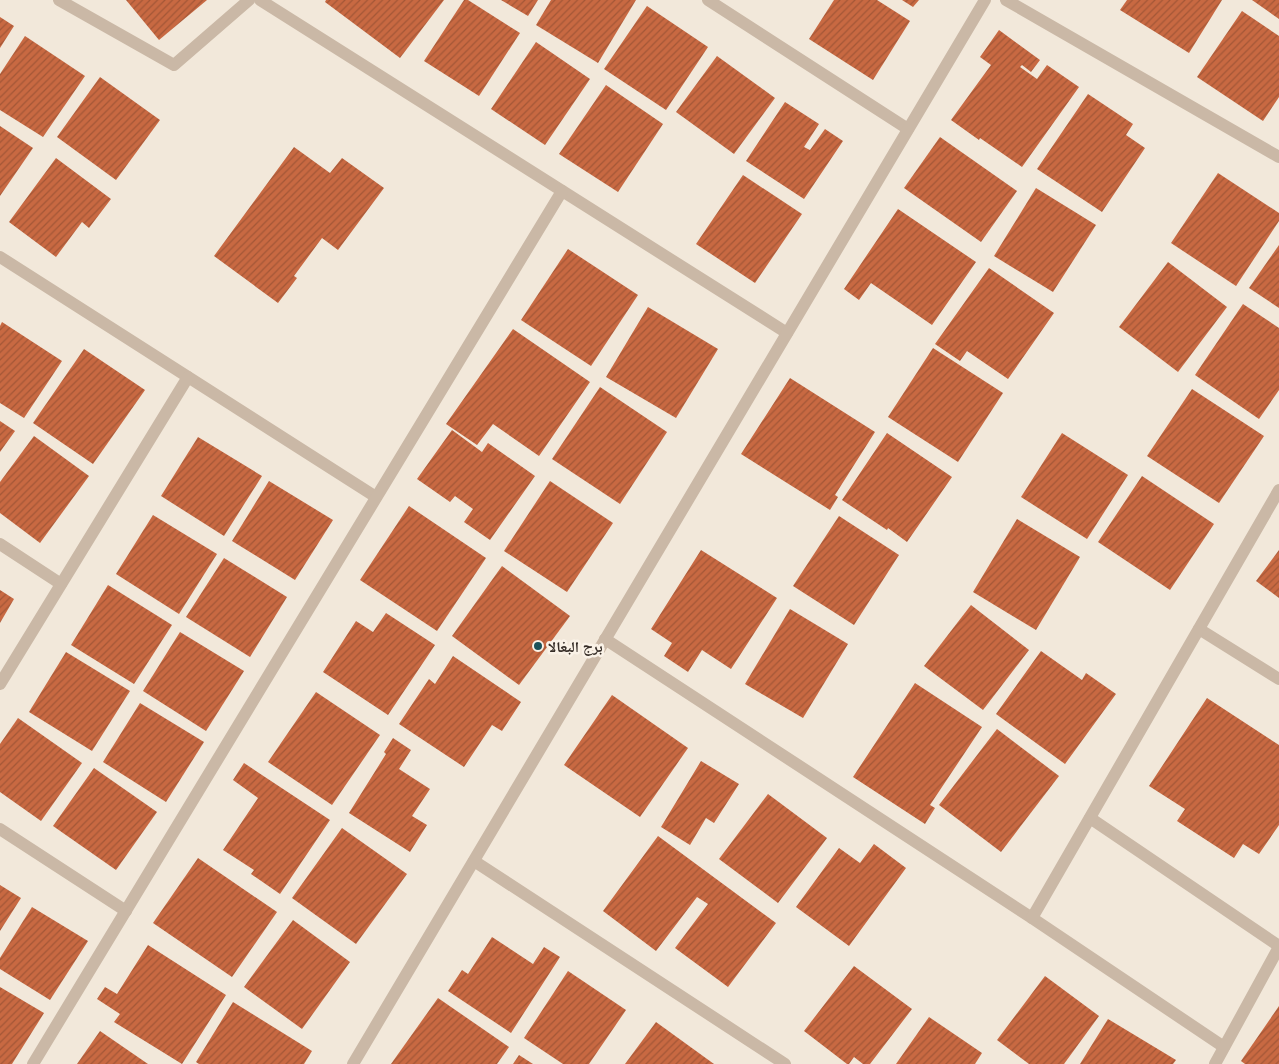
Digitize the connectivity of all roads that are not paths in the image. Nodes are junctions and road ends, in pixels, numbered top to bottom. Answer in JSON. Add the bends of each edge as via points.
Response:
{"nodes":[{"id":1,"x":59,"y":0,"type":"edge"},
{"id":2,"x":249,"y":0,"type":"edge"},
{"id":3,"x":260,"y":0,"type":"edge"},
{"id":4,"x":708,"y":0,"type":"edge"},
{"id":5,"x":985,"y":0,"type":"edge"},
{"id":6,"x":1006,"y":0,"type":"edge"},
{"id":7,"x":908,"y":129,"type":"junction"},
{"id":8,"x":1279,"y":157,"type":"edge"},
{"id":9,"x":562,"y":191,"type":"junction"},
{"id":10,"x":0,"y":257,"type":"edge"},
{"id":11,"x":787,"y":333,"type":"junction"},
{"id":12,"x":188,"y":377,"type":"junction"},
{"id":13,"x":1279,"y":490,"type":"edge"},
{"id":14,"x":376,"y":497,"type":"junction"},
{"id":15,"x":0,"y":544,"type":"edge"},
{"id":16,"x":61,"y":584,"type":"junction"},
{"id":17,"x":1199,"y":628,"type":"junction"},
{"id":18,"x":605,"y":639,"type":"junction"},
{"id":19,"x":1279,"y":679,"type":"edge"},
{"id":20,"x":0,"y":684,"type":"edge"},
{"id":21,"x":1090,"y":818,"type":"junction"},
{"id":22,"x":0,"y":829,"type":"edge"},
{"id":23,"x":474,"y":861,"type":"junction"},
{"id":24,"x":126,"y":911,"type":"junction"},
{"id":25,"x":1032,"y":918,"type":"junction"},
{"id":26,"x":1279,"y":946,"type":"edge"},
{"id":27,"x":1224,"y":1047,"type":"junction"},
{"id":28,"x":33,"y":1064,"type":"edge"},
{"id":29,"x":354,"y":1064,"type":"edge"},
{"id":30,"x":785,"y":1064,"type":"edge"},
{"id":31,"x":1215,"y":1064,"type":"edge"}],
"edges":[{"from":1,"to":2,"type":"street","via":[[174,65]]},
{"from":3,"to":9,"type":"street"},
{"from":4,"to":7,"type":"street"},
{"from":5,"to":7,"type":"street"},
{"from":6,"to":8,"type":"street"},
{"from":7,"to":11,"type":"street"},
{"from":9,"to":11,"type":"street"},
{"from":9,"to":14,"type":"street"},
{"from":10,"to":12,"type":"street"},
{"from":11,"to":18,"type":"street"},
{"from":12,"to":14,"type":"street"},
{"from":12,"to":16,"type":"street"},
{"from":13,"to":17,"type":"street"},
{"from":14,"to":24,"type":"street"},
{"from":15,"to":16,"type":"street"},
{"from":16,"to":20,"type":"street"},
{"from":17,"to":19,"type":"street"},
{"from":17,"to":21,"type":"street"},
{"from":18,"to":23,"type":"street"},
{"from":18,"to":25,"type":"street"},
{"from":21,"to":25,"type":"street"},
{"from":21,"to":26,"type":"street"},
{"from":22,"to":24,"type":"street"},
{"from":23,"to":29,"type":"street"},
{"from":23,"to":30,"type":"street"},
{"from":24,"to":28,"type":"street"},
{"from":25,"to":27,"type":"street"},
{"from":26,"to":27,"type":"street"},
{"from":27,"to":31,"type":"street"}]}
